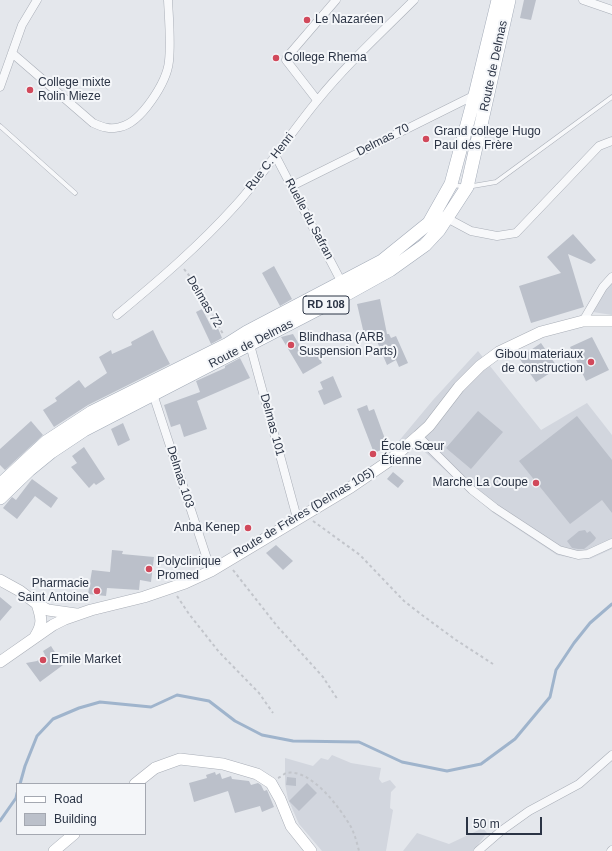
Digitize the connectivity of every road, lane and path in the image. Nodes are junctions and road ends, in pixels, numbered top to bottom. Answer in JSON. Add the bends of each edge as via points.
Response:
{"nodes":[{"id":1,"x":37,"y":0,"type":"edge"},
{"id":2,"x":168,"y":0,"type":"edge"},
{"id":3,"x":336,"y":0,"type":"edge"},
{"id":4,"x":414,"y":0,"type":"edge"},
{"id":5,"x":498,"y":0,"type":"edge"},
{"id":6,"x":509,"y":0,"type":"edge"},
{"id":7,"x":583,"y":0,"type":"edge"},
{"id":8,"x":612,"y":10,"type":"edge"},
{"id":9,"x":12,"y":53,"type":"junction"},
{"id":10,"x":0,"y":87,"type":"edge"},
{"id":11,"x":475,"y":94,"type":"junction"},
{"id":12,"x":612,"y":97,"type":"edge"},
{"id":13,"x":317,"y":100,"type":"junction"},
{"id":14,"x":0,"y":126,"type":"edge"},
{"id":15,"x":612,"y":142,"type":"edge"},
{"id":16,"x":275,"y":155,"type":"junction"},
{"id":17,"x":451,"y":184,"type":"junction"},
{"id":18,"x":292,"y":186,"type":"junction"},
{"id":19,"x":467,"y":187,"type":"junction"},
{"id":20,"x":75,"y":193,"type":"dead end"},
{"id":21,"x":442,"y":215,"type":"junction"},
{"id":22,"x":179,"y":262,"type":"junction"},
{"id":23,"x":612,"y":277,"type":"edge"},
{"id":24,"x":342,"y":283,"type":"junction"},
{"id":25,"x":117,"y":315,"type":"dead end"},
{"id":26,"x":583,"y":321,"type":"junction"},
{"id":27,"x":612,"y":321,"type":"edge"},
{"id":28,"x":248,"y":338,"type":"junction"},
{"id":29,"x":228,"y":344,"type":"junction"},
{"id":30,"x":151,"y":389,"type":"junction"},
{"id":31,"x":418,"y":436,"type":"junction"},
{"id":32,"x":0,"y":485,"type":"edge"},
{"id":33,"x":0,"y":498,"type":"edge"},
{"id":34,"x":301,"y":517,"type":"junction"},
{"id":35,"x":612,"y":543,"type":"edge"},
{"id":36,"x":226,"y":561,"type":"junction"},
{"id":37,"x":211,"y":571,"type":"junction"},
{"id":38,"x":0,"y":580,"type":"edge"},
{"id":39,"x":172,"y":588,"type":"junction"},
{"id":40,"x":37,"y":604,"type":"junction"},
{"id":41,"x":82,"y":614,"type":"junction"},
{"id":42,"x":33,"y":640,"type":"junction"},
{"id":43,"x":0,"y":662,"type":"edge"},
{"id":44,"x":493,"y":664,"type":"dead end"},
{"id":45,"x":338,"y":700,"type":"dead end"},
{"id":46,"x":273,"y":714,"type":"dead end"},
{"id":47,"x":612,"y":755,"type":"edge"},
{"id":48,"x":136,"y":783,"type":"edge"},
{"id":49,"x":270,"y":783,"type":"junction"},
{"id":50,"x":73,"y":835,"type":"edge"},
{"id":51,"x":54,"y":851,"type":"edge"},
{"id":52,"x":311,"y":851,"type":"edge"},
{"id":53,"x":359,"y":851,"type":"edge"},
{"id":54,"x":478,"y":851,"type":"edge"}],
"edges":[{"from":1,"to":9,"type":"street","via":[[22,25]]},
{"from":2,"to":9,"type":"street","via":[[170,47],[165,77],[151,102],[121,127],[102,127],[93,123]]},
{"from":3,"to":13,"type":"street","via":[[286,57]]},
{"from":4,"to":13,"type":"street","name":"Rue C. Henri"},
{"from":5,"to":11,"type":"main road","name":"Route de Delmas","number":"RD 108"},
{"from":6,"to":19,"type":"main road","name":"Route de Delmas","number":"RD 108"},
{"from":7,"to":8,"type":"street"},
{"from":9,"to":10,"type":"street"},
{"from":11,"to":17,"type":"main road","name":"Route de Delmas","number":"RD 108"},
{"from":11,"to":18,"type":"street","name":"Delmas 70"},
{"from":12,"to":19,"type":"lane","via":[[496,182]]},
{"from":13,"to":16,"type":"street","name":"Rue C. Henri"},
{"from":14,"to":20,"type":"lane"},
{"from":15,"to":21,"type":"street","via":[[599,146],[516,233],[497,236],[471,231]]},
{"from":16,"to":18,"type":"street","name":"Ruelle du Safran"},
{"from":16,"to":22,"type":"street","name":"Rue C. Henri","via":[[233,208]]},
{"from":17,"to":19,"type":"lane"},
{"from":17,"to":21,"type":"main road","name":"Route de Delmas","number":"RD 108"},
{"from":18,"to":24,"type":"street","name":"Ruelle du Safran"},
{"from":19,"to":21,"type":"main road","name":"Route de Delmas","number":"RD 108"},
{"from":21,"to":24,"type":"main road","name":"Route de Delmas","number":"RD 108","via":[[382,261]]},
{"from":21,"to":28,"type":"main road","name":"Route de Delmas","number":"RD 108","via":[[426,245],[390,270],[345,295]]},
{"from":22,"to":25,"type":"street","name":"Rue C. Henri"},
{"from":22,"to":29,"type":"path","name":"Delmas 72","via":[[195,283]]},
{"from":23,"to":26,"type":"street","via":[[603,287]]},
{"from":24,"to":28,"type":"main road","name":"Route de Delmas","number":"RD 108"},
{"from":26,"to":27,"type":"main road","name":"Route de Frères (Delmas 105)"},
{"from":26,"to":31,"type":"main road","name":"Route de Frères (Delmas 105)","via":[[541,332],[499,352],[464,382]]},
{"from":28,"to":29,"type":"main road","name":"Route de Delmas","number":"RD 108"},
{"from":28,"to":30,"type":"main road","name":"Route de Delmas","number":"RD 108"},
{"from":28,"to":34,"type":"street","name":"Delmas 101"},
{"from":29,"to":30,"type":"main road","name":"Route de Delmas","number":"RD 108"},
{"from":30,"to":32,"type":"main road","name":"Route de Delmas","number":"RD 108","via":[[92,412],[46,442]]},
{"from":30,"to":33,"type":"main road","name":"Route de Delmas","number":"RD 108","via":[[51,452]]},
{"from":30,"to":37,"type":"street","name":"Delmas 103"},
{"from":31,"to":34,"type":"main road","name":"Route de Frères (Delmas 105)","via":[[351,487]]},
{"from":31,"to":35,"type":"street","via":[[472,490],[558,550],[578,555],[588,554]]},
{"from":34,"to":36,"type":"main road","name":"Route de Frères (Delmas 105)"},
{"from":34,"to":44,"type":"path","via":[[360,555],[404,601]]},
{"from":36,"to":37,"type":"main road","name":"Route de Frères (Delmas 105)"},
{"from":36,"to":45,"type":"path","via":[[272,620],[323,677]]},
{"from":37,"to":39,"type":"main road","name":"Route de Frères (Delmas 105)"},
{"from":38,"to":40,"type":"main road","via":[[20,590]]},
{"from":39,"to":41,"type":"main road","name":"Route de Frères (Delmas 105)"},
{"from":39,"to":46,"type":"path","via":[[219,652],[259,693]]},
{"from":40,"to":41,"type":"main road","via":[[48,610]]},
{"from":40,"to":42,"type":"main road","via":[[42,619]]},
{"from":41,"to":42,"type":"main road","name":"Route de Frères (Delmas 105)","via":[[53,625]]},
{"from":42,"to":43,"type":"main road","name":"Route de Frères (Delmas 105)"},
{"from":47,"to":54,"type":"street","via":[[579,784],[529,812]]},
{"from":48,"to":49,"type":"main road","via":[[155,768],[180,759],[223,764],[257,774]]},
{"from":49,"to":52,"type":"main road","via":[[291,826]]},
{"from":49,"to":53,"type":"path","via":[[286,773],[302,775],[316,784],[334,803],[350,826]]},
{"from":50,"to":51,"type":"main road"}]}
